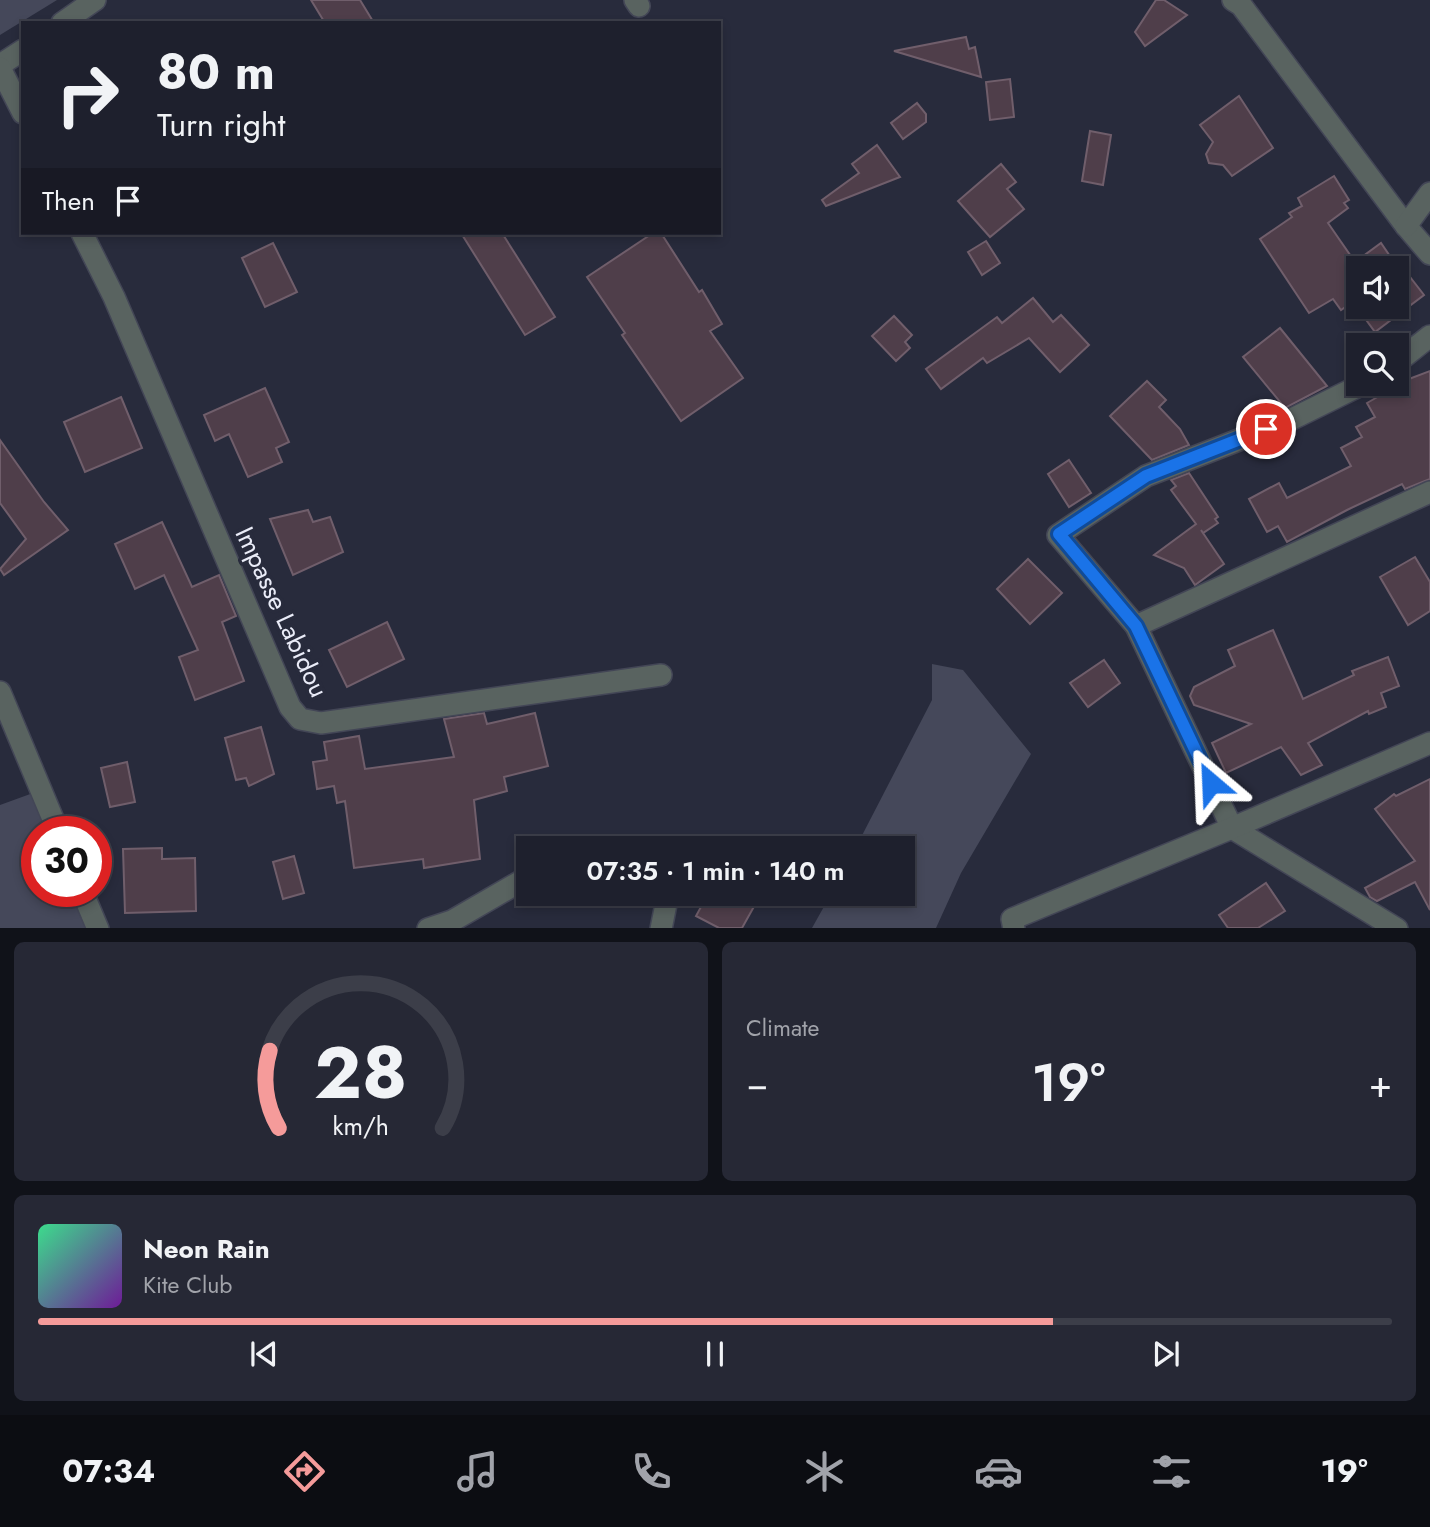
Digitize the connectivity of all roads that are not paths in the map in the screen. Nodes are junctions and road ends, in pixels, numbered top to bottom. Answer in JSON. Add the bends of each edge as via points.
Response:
{"nodes":[{"id":1,"x":95,"y":0,"type":"edge"},
{"id":2,"x":1233,"y":0,"type":"edge"},
{"id":3,"x":65,"y":21,"type":"edge"},
{"id":4,"x":21,"y":51,"type":"edge"},
{"id":5,"x":0,"y":66,"type":"edge"},
{"id":6,"x":21,"y":109,"type":"edge"},
{"id":7,"x":1430,"y":192,"type":"edge"},
{"id":8,"x":1406,"y":226,"type":"junction"},
{"id":9,"x":83,"y":235,"type":"edge"},
{"id":10,"x":1430,"y":254,"type":"edge"},
{"id":11,"x":1430,"y":336,"type":"edge"},
{"id":12,"x":1409,"y":353,"type":"edge"},
{"id":13,"x":1346,"y":392,"type":"edge"},
{"id":14,"x":1430,"y":492,"type":"edge"},
{"id":15,"x":1136,"y":626,"type":"junction"},
{"id":16,"x":661,"y":675,"type":"dead end"},
{"id":17,"x":0,"y":692,"type":"edge"},
{"id":18,"x":1430,"y":743,"type":"edge"},
{"id":19,"x":52,"y":816,"type":"edge"},
{"id":20,"x":1233,"y":828,"type":"junction"},
{"id":21,"x":516,"y":884,"type":"edge"},
{"id":22,"x":666,"y":906,"type":"edge"},
{"id":23,"x":89,"y":907,"type":"edge"},
{"id":24,"x":1007,"y":925,"type":"edge"},
{"id":25,"x":98,"y":928,"type":"edge"},
{"id":26,"x":431,"y":928,"type":"edge"},
{"id":27,"x":661,"y":928,"type":"edge"},
{"id":28,"x":1395,"y":928,"type":"edge"}],
"edges":[{"from":1,"to":3,"type":"street"},
{"from":2,"to":8,"type":"street"},
{"from":4,"to":5,"type":"street"},
{"from":5,"to":6,"type":"street"},
{"from":7,"to":8,"type":"street"},
{"from":8,"to":10,"type":"street"},
{"from":9,"to":16,"type":"street","name":"Impasse Labidou","via":[[290,706],[300,719],[321,723]]},
{"from":11,"to":12,"type":"street"},
{"from":13,"to":15,"type":"street","via":[[1146,476],[1059,534]]},
{"from":14,"to":15,"type":"street"},
{"from":15,"to":20,"type":"street"},
{"from":17,"to":19,"type":"street"},
{"from":18,"to":20,"type":"street"},
{"from":20,"to":24,"type":"street"},
{"from":20,"to":28,"type":"street"},
{"from":21,"to":26,"type":"street"},
{"from":22,"to":27,"type":"street"},
{"from":23,"to":25,"type":"street"}]}
